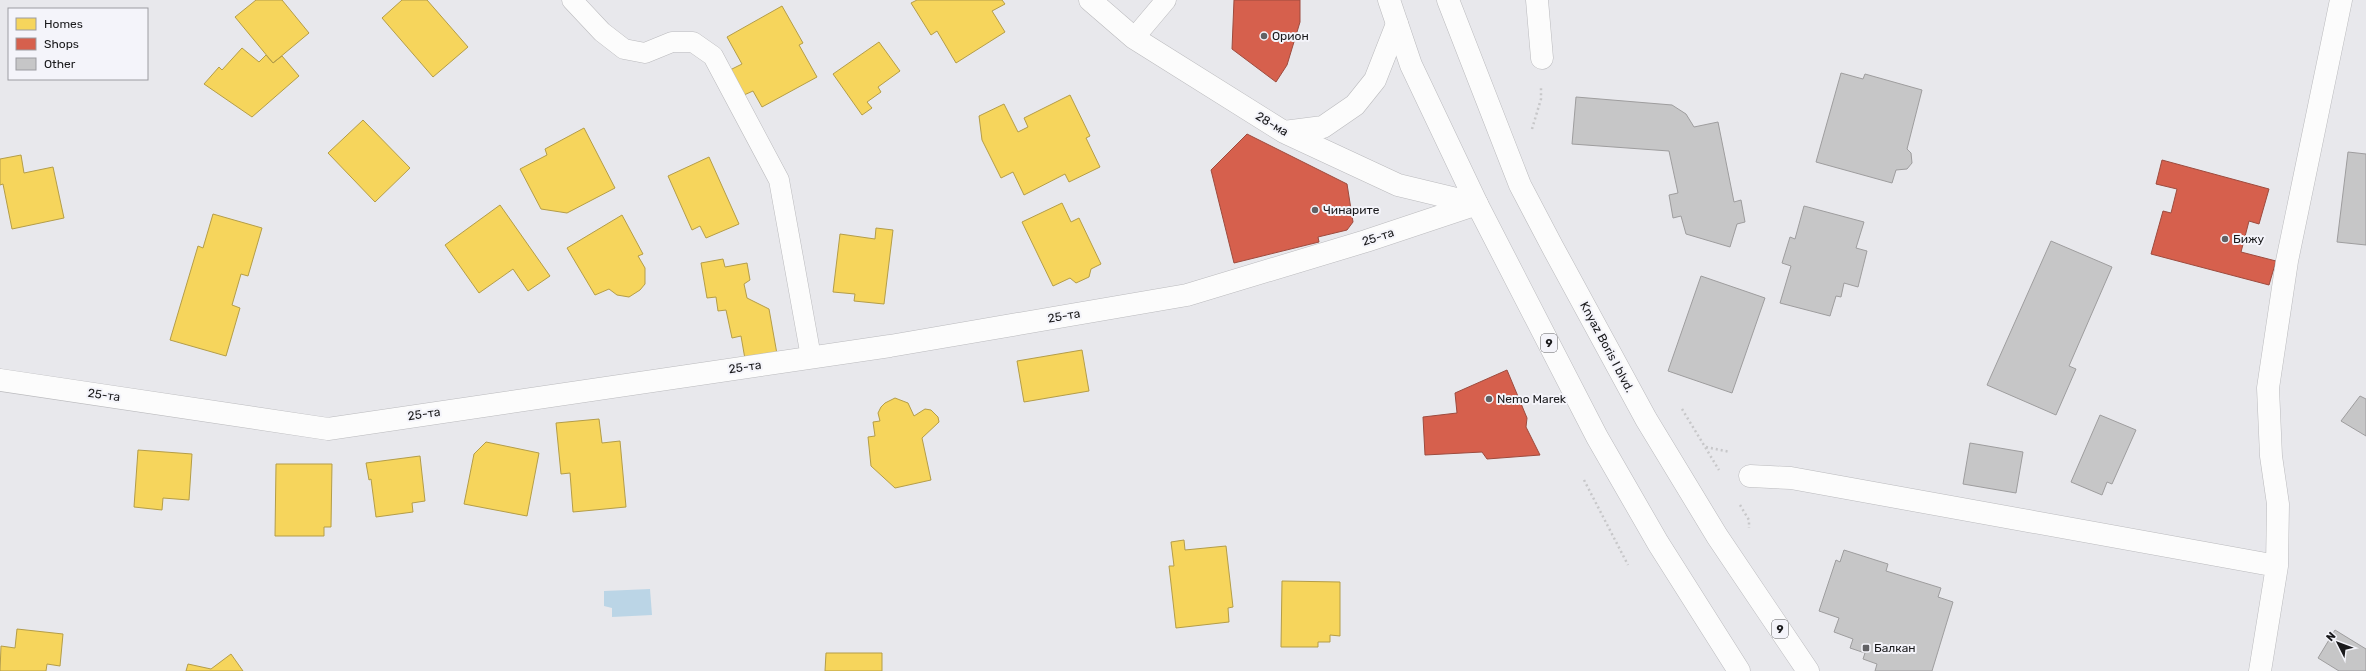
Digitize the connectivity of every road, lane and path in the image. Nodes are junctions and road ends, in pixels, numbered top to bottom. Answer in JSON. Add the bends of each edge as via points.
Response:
{"nodes":[{"id":1,"x":572,"y":0,"type":"edge"},
{"id":2,"x":1090,"y":0,"type":"edge"},
{"id":3,"x":1166,"y":0,"type":"edge"},
{"id":4,"x":1389,"y":0,"type":"edge"},
{"id":5,"x":1448,"y":0,"type":"edge"},
{"id":6,"x":1537,"y":0,"type":"edge"},
{"id":7,"x":2341,"y":0,"type":"edge"},
{"id":8,"x":1397,"y":24,"type":"junction"},
{"id":9,"x":1134,"y":38,"type":"junction"},
{"id":10,"x":1542,"y":58,"type":"joint"},
{"id":11,"x":1284,"y":132,"type":"junction"},
{"id":12,"x":1530,"y":136,"type":"dead end"},
{"id":13,"x":1477,"y":204,"type":"junction"},
{"id":14,"x":811,"y":357,"type":"junction"},
{"id":15,"x":0,"y":380,"type":"edge"},
{"id":16,"x":1682,"y":409,"type":"dead end"},
{"id":17,"x":1581,"y":474,"type":"dead end"},
{"id":18,"x":1750,"y":476,"type":"dead end"},
{"id":19,"x":1723,"y":477,"type":"dead end"},
{"id":20,"x":1738,"y":501,"type":"dead end"},
{"id":21,"x":1749,"y":520,"type":"dead end"},
{"id":22,"x":1628,"y":565,"type":"dead end"},
{"id":23,"x":2277,"y":566,"type":"junction"},
{"id":24,"x":1739,"y":671,"type":"edge"},
{"id":25,"x":1808,"y":671,"type":"edge"},
{"id":26,"x":2260,"y":671,"type":"edge"}],
"edges":[{"from":1,"to":14,"type":"lane","via":[[602,32],[624,49],[645,53],[672,42],[692,42],[713,56],[779,180]]},
{"from":2,"to":9,"type":"main road","name":"28-ма"},
{"from":3,"to":9,"type":"lane"},
{"from":4,"to":8,"type":"main road","number":"9"},
{"from":5,"to":25,"type":"main road","name":"Knyaz Boris I blvd.","number":"9","via":[[1520,185],[1552,246],[1646,419],[1717,536]]},
{"from":6,"to":10,"type":"main road"},
{"from":7,"to":23,"type":"main road","via":[[2286,261],[2268,388],[2270,456],[2278,504]]},
{"from":8,"to":11,"type":"main road","via":[[1376,80],[1355,104],[1323,127]]},
{"from":8,"to":13,"type":"main road","number":"9","via":[[1411,65]]},
{"from":9,"to":11,"type":"main road","name":"28-ма"},
{"from":10,"to":12,"type":"path","via":[[1541,99]]},
{"from":11,"to":13,"type":"main road","name":"28-ма","via":[[1398,185]]},
{"from":13,"to":14,"type":"main road","name":"25-та","via":[[1366,241],[1187,295]]},
{"from":13,"to":24,"type":"main road","number":"9","via":[[1597,437],[1658,543]]},
{"from":14,"to":15,"type":"main road","name":"25-та","via":[[328,429]]},
{"from":16,"to":19,"type":"path"},
{"from":17,"to":22,"type":"path"},
{"from":18,"to":23,"type":"main road","via":[[1791,478]]},
{"from":20,"to":21,"type":"path"},
{"from":23,"to":26,"type":"main road"}]}
